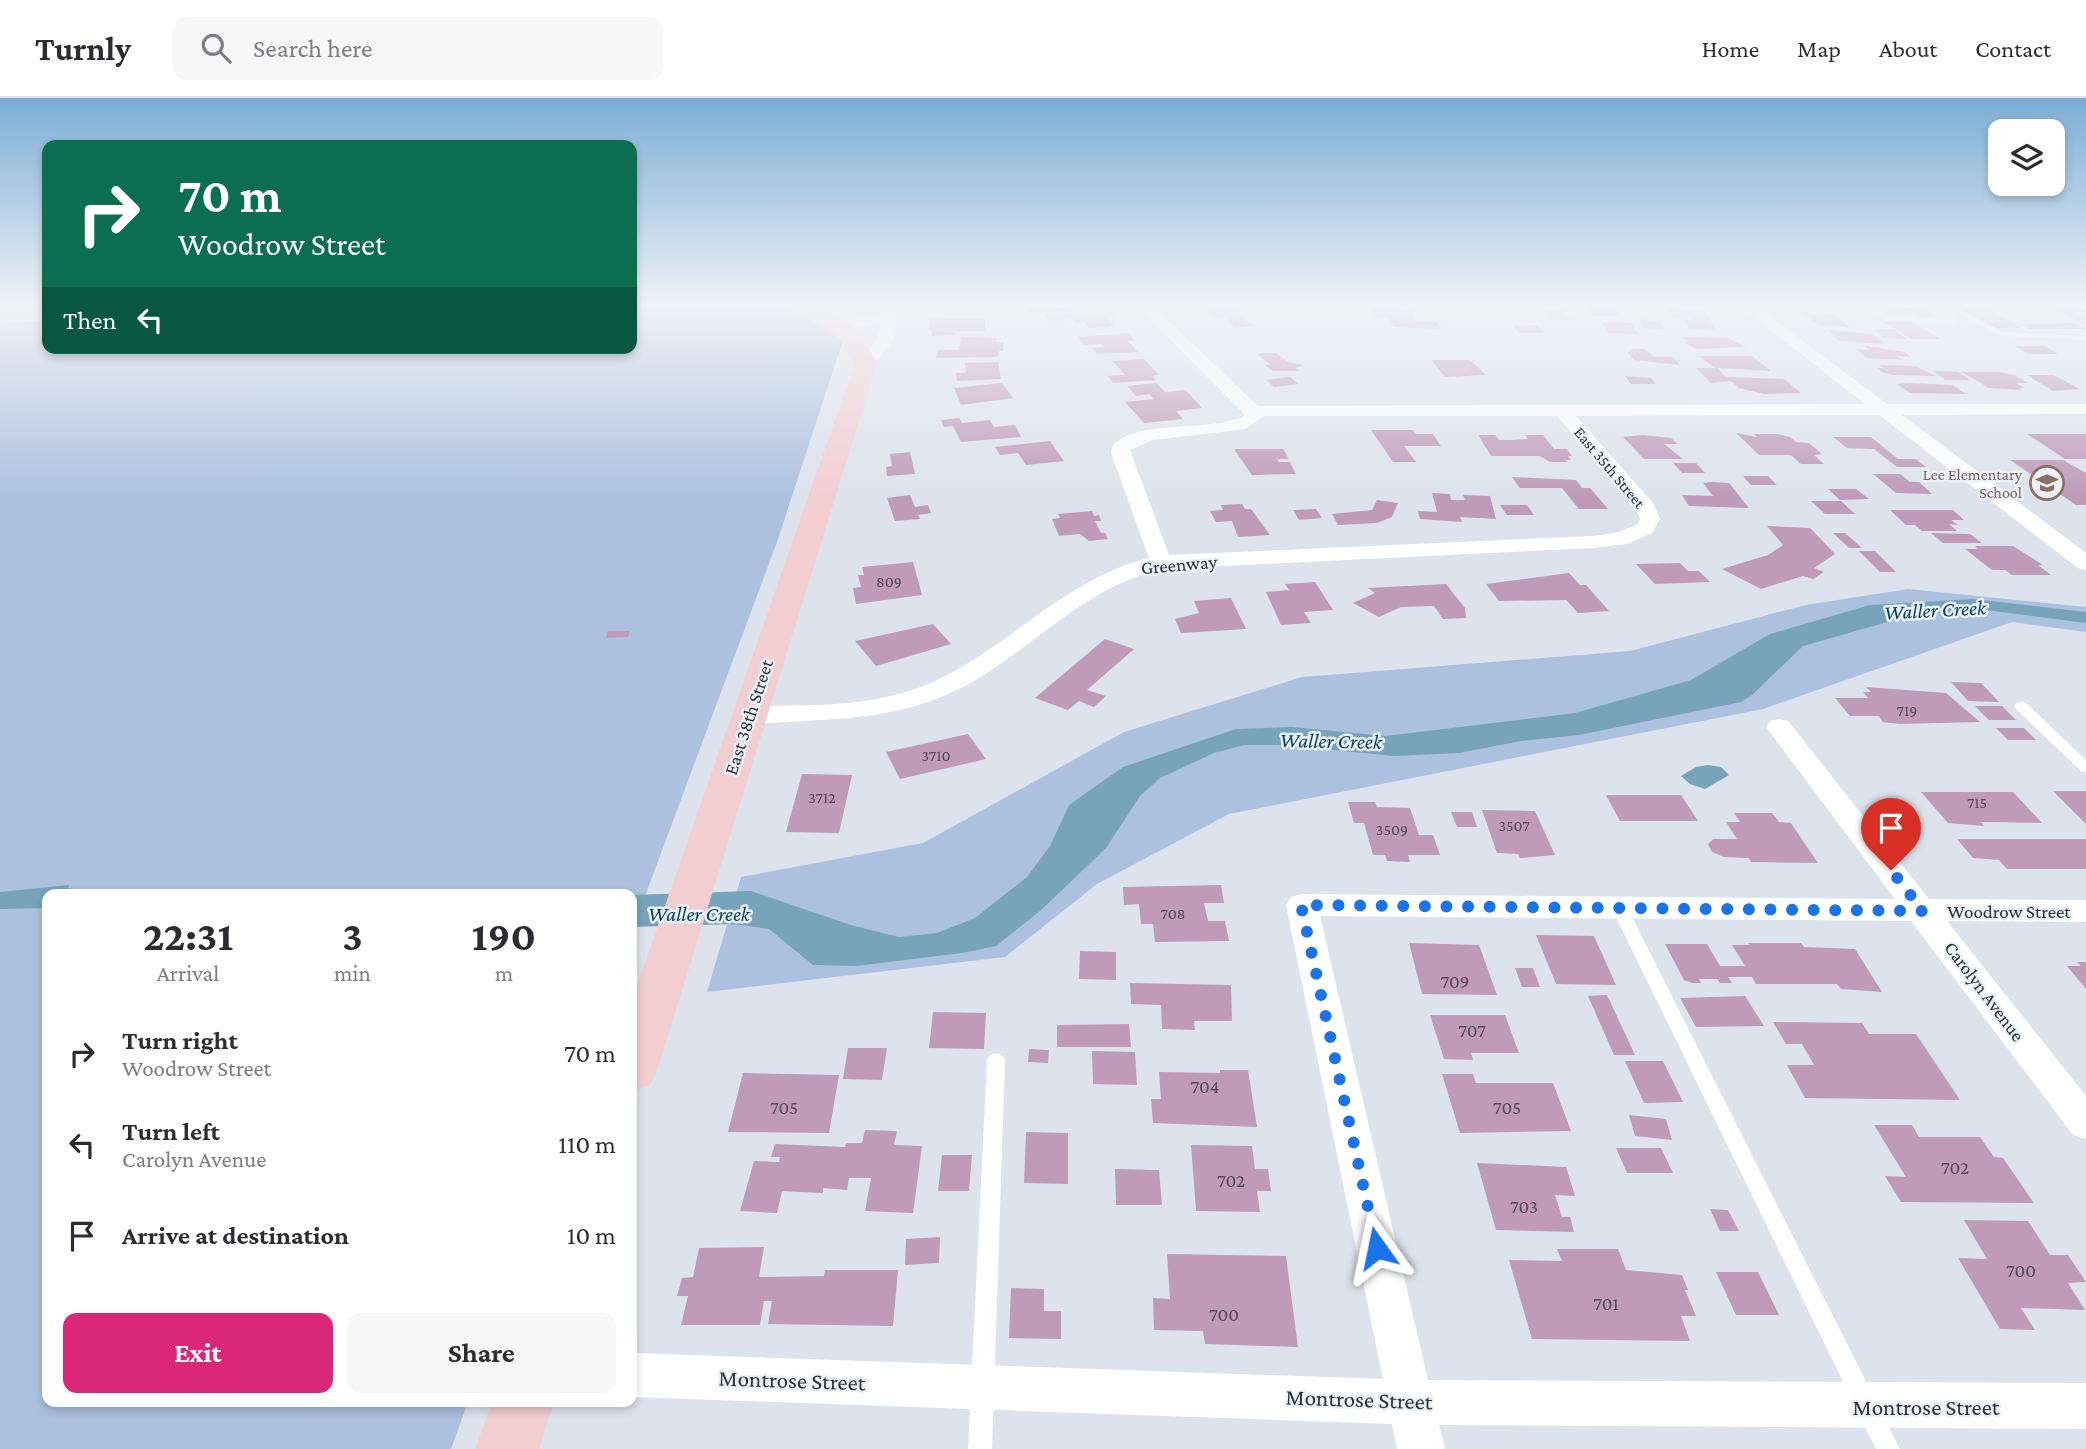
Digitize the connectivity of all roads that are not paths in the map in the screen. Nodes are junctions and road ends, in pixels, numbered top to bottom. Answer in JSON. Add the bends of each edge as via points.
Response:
{"nodes":[{"id":1,"x":864,"y":370,"type":"edge"},
{"id":2,"x":1210,"y":370,"type":"edge"},
{"id":3,"x":1830,"y":370,"type":"edge"},
{"id":4,"x":1880,"y":408,"type":"junction"},
{"id":5,"x":1560,"y":409,"type":"junction"},
{"id":6,"x":2086,"y":409,"type":"edge"},
{"id":7,"x":1253,"y":411,"type":"junction"},
{"id":8,"x":1645,"y":528,"type":"joint"},
{"id":9,"x":1161,"y":562,"type":"junction"},
{"id":10,"x":2086,"y":563,"type":"edge"},
{"id":11,"x":2021,"y":706,"type":"dead end"},
{"id":12,"x":749,"y":714,"type":"junction"},
{"id":13,"x":1779,"y":727,"type":"dead end"},
{"id":14,"x":2086,"y":768,"type":"edge"},
{"id":15,"x":1619,"y":907,"type":"junction"},
{"id":16,"x":1923,"y":911,"type":"junction"},
{"id":17,"x":2086,"y":911,"type":"edge"},
{"id":18,"x":637,"y":1056,"type":"edge"},
{"id":19,"x":996,"y":1060,"type":"dead end"},
{"id":20,"x":2086,"y":1124,"type":"edge"},
{"id":21,"x":637,"y":1375,"type":"edge"},
{"id":22,"x":984,"y":1386,"type":"junction"},
{"id":23,"x":1411,"y":1402,"type":"junction"},
{"id":24,"x":2086,"y":1406,"type":"edge"},
{"id":25,"x":521,"y":1407,"type":"edge"},
{"id":26,"x":1868,"y":1407,"type":"junction"},
{"id":27,"x":507,"y":1449,"type":"edge"},
{"id":28,"x":980,"y":1449,"type":"edge"},
{"id":29,"x":1421,"y":1449,"type":"edge"},
{"id":30,"x":1888,"y":1449,"type":"edge"}],
"edges":[{"from":1,"to":12,"type":"street","name":"East 38th Street"},
{"from":2,"to":7,"type":"street"},
{"from":3,"to":4,"type":"street"},
{"from":4,"to":5,"type":"street"},
{"from":4,"to":6,"type":"street"},
{"from":4,"to":10,"type":"street"},
{"from":5,"to":7,"type":"street"},
{"from":5,"to":8,"type":"street","name":"East 35th Street","via":[[1643,503],[1650,519]]},
{"from":7,"to":9,"type":"street","via":[[1254,417],[1240,425],[1149,435],[1121,447]]},
{"from":8,"to":9,"type":"street","name":"Greenway","via":[[1619,539],[1592,542]]},
{"from":9,"to":12,"type":"street","name":"Greenway","via":[[1099,581],[965,675],[935,690],[867,709]]},
{"from":11,"to":14,"type":"lane"},
{"from":12,"to":18,"type":"street","name":"East 38th Street"},
{"from":13,"to":16,"type":"street","name":"Carolyn Avenue"},
{"from":15,"to":16,"type":"street","name":"Woodrow Street"},
{"from":15,"to":23,"type":"street","name":"Woodrow Street","via":[[1301,905]]},
{"from":15,"to":26,"type":"lane"},
{"from":16,"to":17,"type":"street","name":"Woodrow Street"},
{"from":16,"to":20,"type":"street","name":"Carolyn Avenue"},
{"from":19,"to":22,"type":"lane"},
{"from":21,"to":22,"type":"street","name":"Montrose Street"},
{"from":22,"to":23,"type":"street","name":"Montrose Street"},
{"from":22,"to":28,"type":"lane"},
{"from":23,"to":26,"type":"street","name":"Montrose Street"},
{"from":23,"to":29,"type":"street"},
{"from":24,"to":26,"type":"street","name":"Montrose Street"},
{"from":25,"to":27,"type":"street"},
{"from":26,"to":30,"type":"lane"}]}
